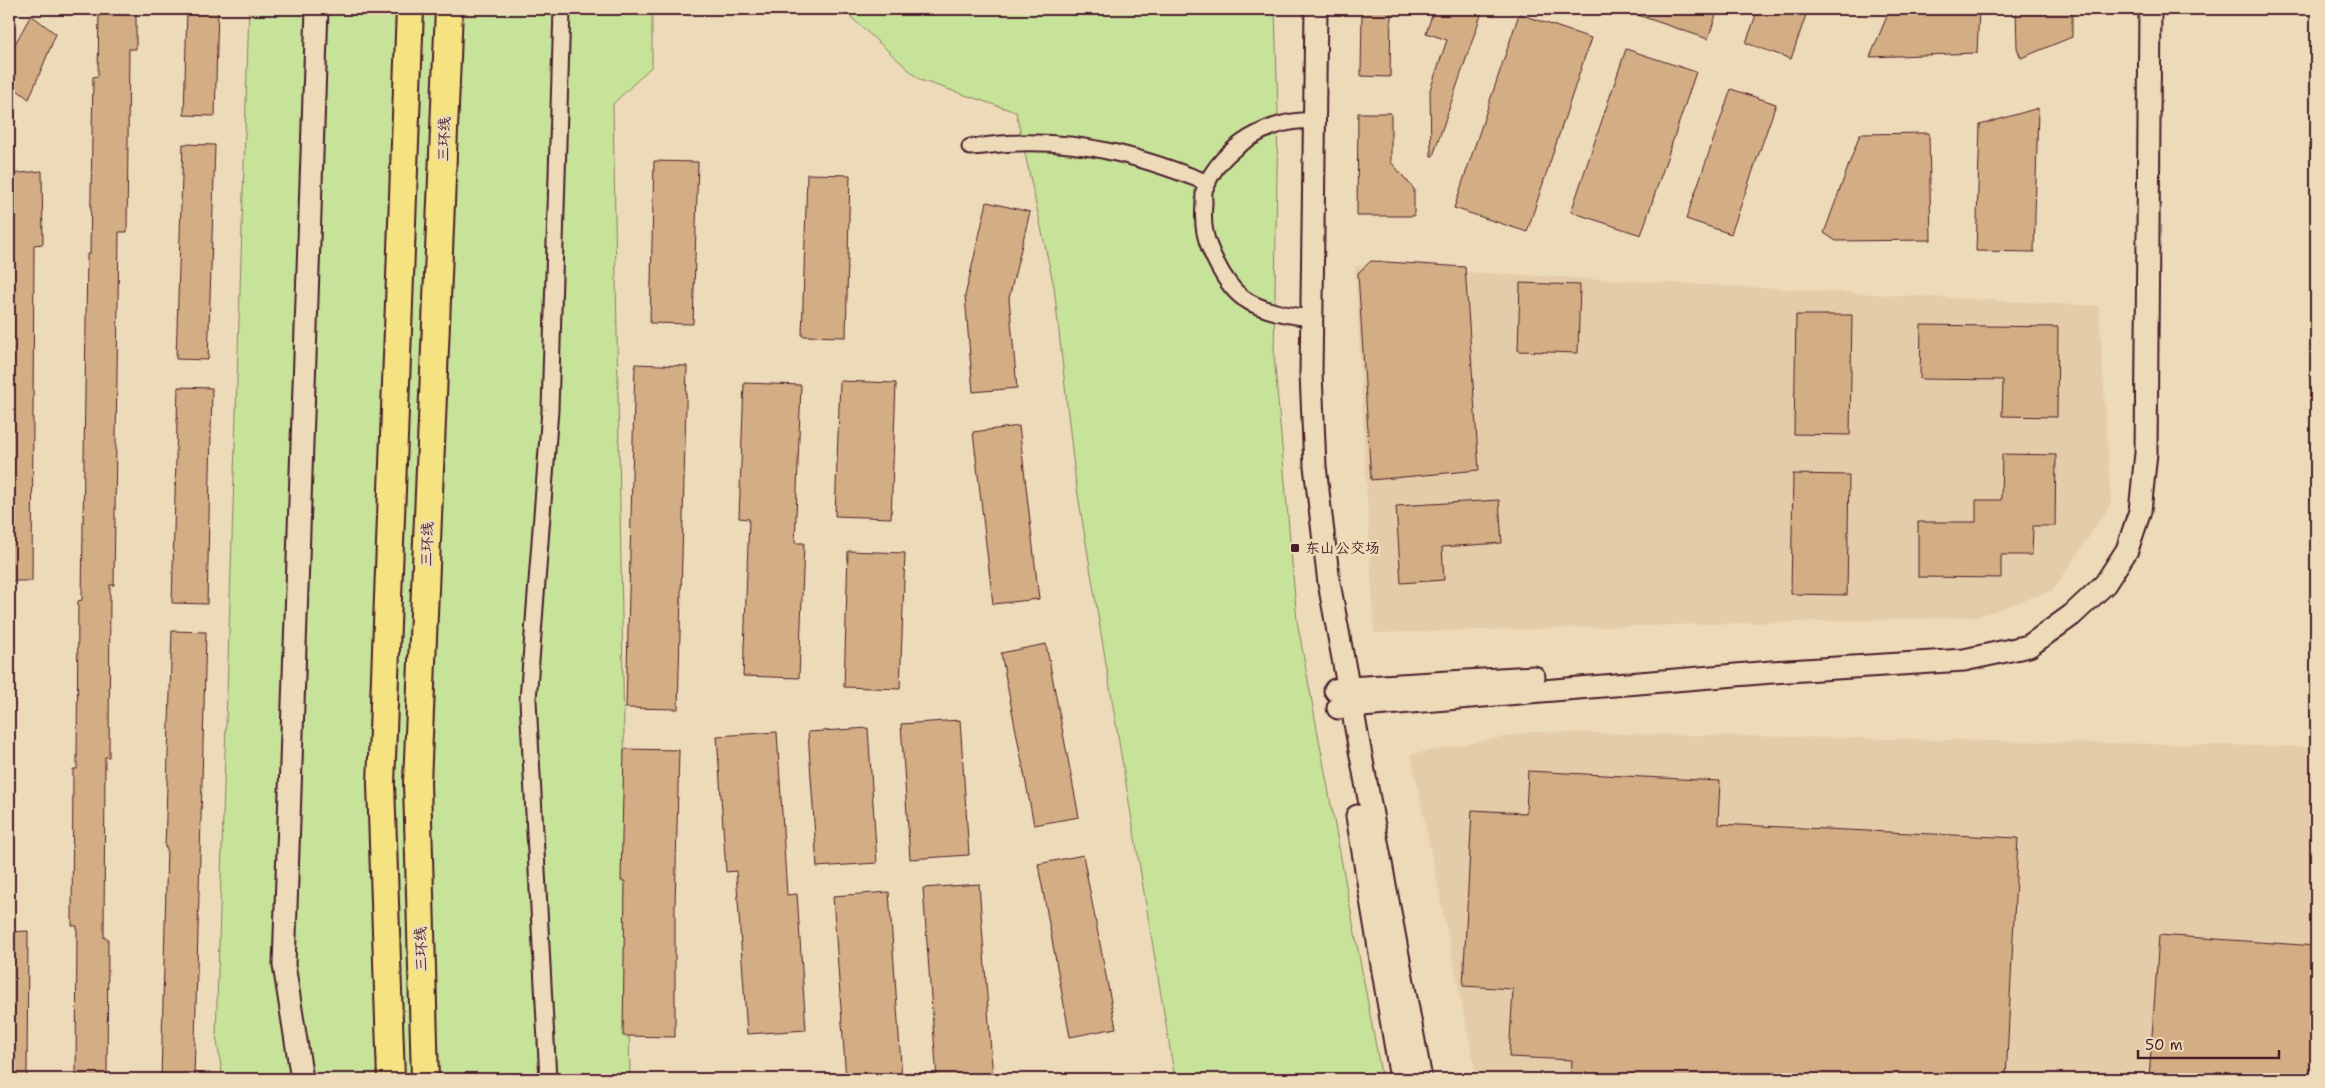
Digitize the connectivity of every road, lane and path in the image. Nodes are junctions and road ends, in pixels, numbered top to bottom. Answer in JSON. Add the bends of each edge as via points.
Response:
{"nodes":[{"id":1,"x":317,"y":9,"type":"edge"},
{"id":2,"x":393,"y":9,"type":"edge"},
{"id":3,"x":410,"y":9,"type":"edge"},
{"id":4,"x":450,"y":9,"type":"edge"},
{"id":5,"x":562,"y":9,"type":"edge"},
{"id":6,"x":1303,"y":9,"type":"edge"},
{"id":7,"x":1316,"y":9,"type":"edge"},
{"id":8,"x":2141,"y":9,"type":"edge"},
{"id":9,"x":2150,"y":9,"type":"edge"},
{"id":10,"x":1308,"y":120,"type":"junction"},
{"id":11,"x":970,"y":148,"type":"dead end"},
{"id":12,"x":1208,"y":183,"type":"junction"},
{"id":13,"x":404,"y":190,"type":"junction"},
{"id":14,"x":1306,"y":318,"type":"junction"},
{"id":15,"x":1344,"y":698,"type":"junction"},
{"id":16,"x":302,"y":1079,"type":"edge"},
{"id":17,"x":391,"y":1079,"type":"edge"},
{"id":18,"x":425,"y":1079,"type":"edge"},
{"id":19,"x":548,"y":1079,"type":"edge"},
{"id":20,"x":1401,"y":1079,"type":"edge"},
{"id":21,"x":1421,"y":1079,"type":"edge"}],
"edges":[{"from":1,"to":16,"type":"street","via":[[284,965]]},
{"from":2,"to":13,"type":"highway","via":[[390,103]]},
{"from":3,"to":13,"type":"highway"},
{"from":4,"to":18,"type":"highway","name":"三环线","via":[[417,783]]},
{"from":5,"to":19,"type":"street","via":[[550,410],[528,700]]},
{"from":6,"to":10,"type":"street"},
{"from":7,"to":10,"type":"street"},
{"from":8,"to":15,"type":"street","via":[[2137,452],[2132,509],[2119,546],[2098,578],[2066,608],[2026,638],[1963,651]]},
{"from":9,"to":15,"type":"street","via":[[2146,453],[2140,511],[2127,550],[2105,584],[2072,616],[2029,646],[1964,660]]},
{"from":10,"to":12,"type":"street","via":[[1267,129],[1238,147],[1217,166]]},
{"from":10,"to":14,"type":"street"},
{"from":11,"to":12,"type":"street","via":[[1019,143],[1099,148],[1135,156]]},
{"from":12,"to":14,"type":"street","via":[[1204,190],[1202,226],[1223,276],[1243,298],[1264,308]]},
{"from":13,"to":17,"type":"highway","via":[[381,784]]},
{"from":14,"to":15,"type":"street","via":[[1315,466]]},
{"from":15,"to":20,"type":"street"},
{"from":15,"to":21,"type":"street"}]}
